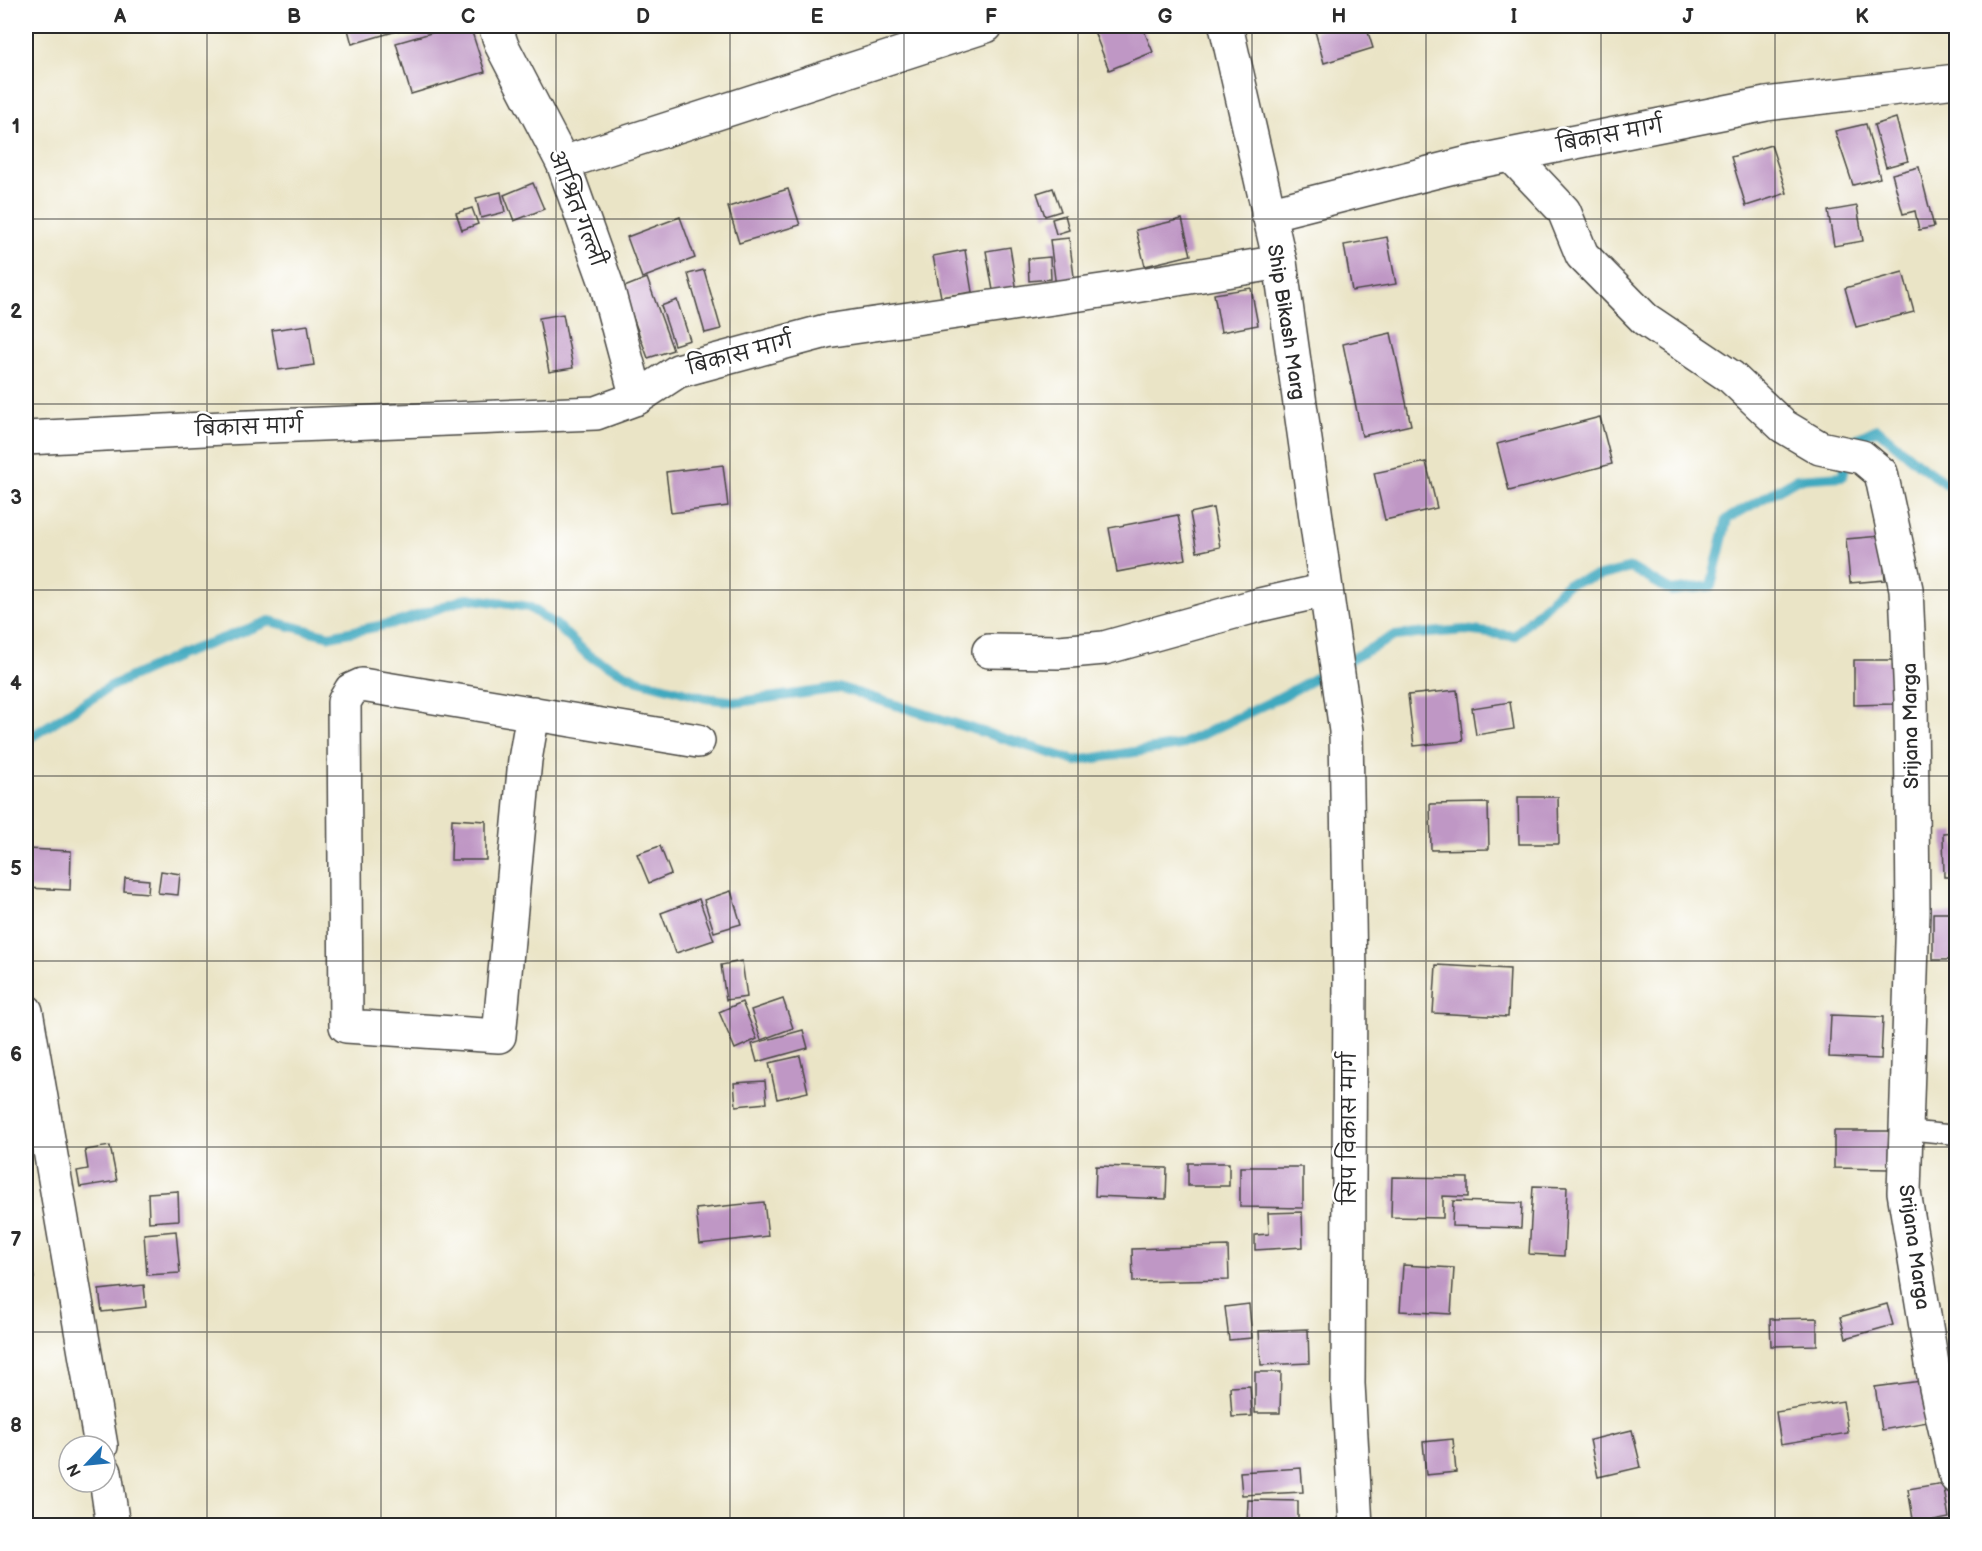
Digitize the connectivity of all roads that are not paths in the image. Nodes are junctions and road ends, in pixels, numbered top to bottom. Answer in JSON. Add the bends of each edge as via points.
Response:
{"nodes":[{"id":1,"x":495,"y":26,"type":"edge"},
{"id":2,"x":986,"y":26,"type":"edge"},
{"id":3,"x":1226,"y":26,"type":"edge"},
{"id":4,"x":1956,"y":81,"type":"edge"},
{"id":5,"x":1511,"y":155,"type":"junction"},
{"id":6,"x":562,"y":163,"type":"junction"},
{"id":7,"x":1268,"y":214,"type":"junction"},
{"id":8,"x":1280,"y":262,"type":"junction"},
{"id":9,"x":637,"y":398,"type":"junction"},
{"id":10,"x":26,"y":438,"type":"edge"},
{"id":11,"x":1326,"y":590,"type":"junction"},
{"id":12,"x":1330,"y":622,"type":"joint"},
{"id":13,"x":989,"y":651,"type":"dead end"},
{"id":14,"x":533,"y":713,"type":"junction"},
{"id":15,"x":698,"y":741,"type":"dead end"},
{"id":16,"x":26,"y":1011,"type":"edge"},
{"id":17,"x":1906,"y":1130,"type":"junction"},
{"id":18,"x":1956,"y":1135,"type":"edge"},
{"id":19,"x":99,"y":1434,"type":"edge"},
{"id":20,"x":1956,"y":1477,"type":"edge"},
{"id":21,"x":108,"y":1494,"type":"edge"},
{"id":22,"x":113,"y":1526,"type":"edge"},
{"id":23,"x":1356,"y":1526,"type":"edge"}],
"edges":[{"from":1,"to":6,"type":"street","name":"आश्रित गल्ली"},
{"from":2,"to":6,"type":"street"},
{"from":3,"to":7,"type":"street","name":"Ship Bikash Marg"},
{"from":4,"to":5,"type":"street","name":"बिकास मार्ग","via":[[1766,105]]},
{"from":5,"to":7,"type":"street","name":"बिकास मार्ग"},
{"from":5,"to":17,"type":"street","name":"Srijana Marga","via":[[1564,211],[1582,255],[1645,320],[1731,377],[1783,426],[1820,448],[1862,457],[1881,473],[1906,589],[1911,699],[1913,912]]},
{"from":6,"to":9,"type":"street","name":"आश्रित गल्ली","via":[[606,283]]},
{"from":7,"to":8,"type":"street","name":"Ship Bikash Marg"},
{"from":8,"to":9,"type":"street","name":"बिकास मार्ग","via":[[826,331],[678,371]]},
{"from":8,"to":11,"type":"street","name":"Ship Bikash Marg"},
{"from":9,"to":10,"type":"street","name":"बिकास मार्ग","via":[[596,413]]},
{"from":11,"to":12,"type":"street","name":"Ship Bikash Marg"},
{"from":11,"to":13,"type":"street","via":[[1104,648]]},
{"from":12,"to":23,"type":"street","name":"सिप विकास मार्ग","via":[[1346,731],[1350,977],[1348,1384]]},
{"from":14,"to":14,"type":"street","via":[[362,685],[351,690],[344,702],[346,1026],[499,1036],[525,760]]},
{"from":14,"to":15,"type":"street"},
{"from":16,"to":19,"type":"street"},
{"from":17,"to":18,"type":"lane"},
{"from":17,"to":20,"type":"street","name":"Srijana Marga","via":[[1904,1192],[1936,1388]]},
{"from":21,"to":22,"type":"street"}]}
